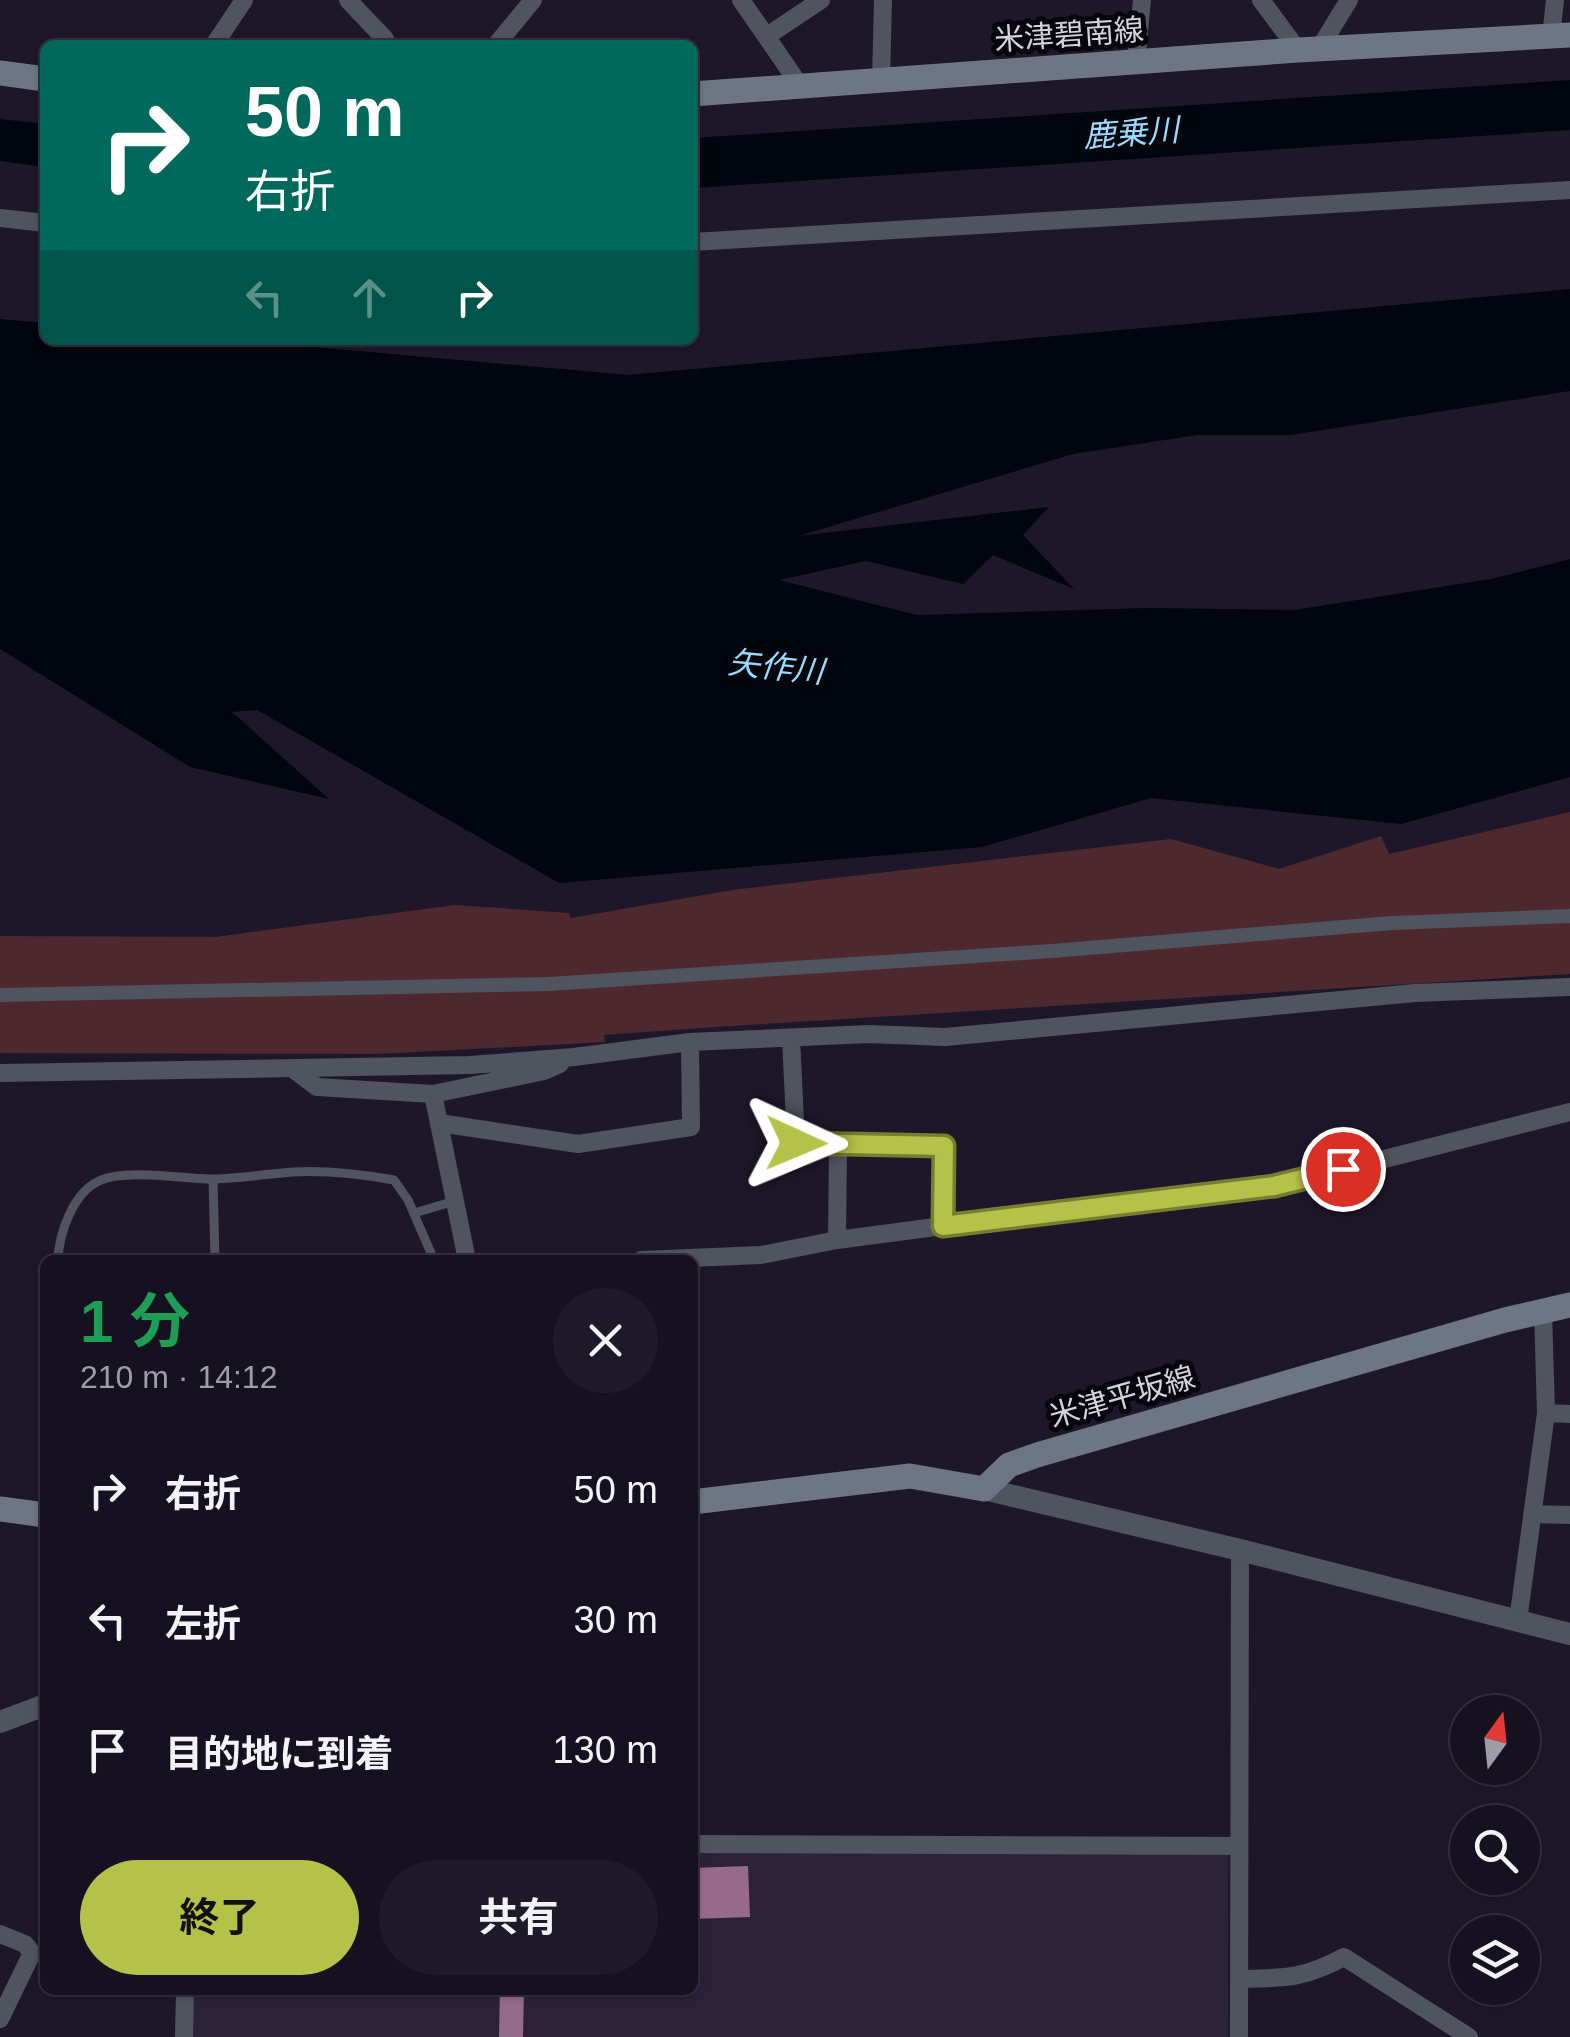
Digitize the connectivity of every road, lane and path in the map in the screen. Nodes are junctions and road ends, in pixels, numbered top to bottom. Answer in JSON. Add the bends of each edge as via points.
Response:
{"nodes":[{"id":1,"x":244,"y":0,"type":"edge"},
{"id":2,"x":348,"y":0,"type":"edge"},
{"id":3,"x":534,"y":0,"type":"edge"},
{"id":4,"x":741,"y":0,"type":"edge"},
{"id":5,"x":821,"y":0,"type":"edge"},
{"id":6,"x":883,"y":0,"type":"edge"},
{"id":7,"x":1142,"y":0,"type":"edge"},
{"id":8,"x":1261,"y":0,"type":"edge"},
{"id":9,"x":1350,"y":0,"type":"edge"},
{"id":10,"x":1555,"y":0,"type":"edge"},
{"id":11,"x":767,"y":36,"type":"junction"},
{"id":12,"x":1560,"y":36,"type":"edge"},
{"id":13,"x":384,"y":39,"type":"dead end"},
{"id":14,"x":217,"y":40,"type":"edge"},
{"id":15,"x":500,"y":40,"type":"edge"},
{"id":16,"x":1309,"y":50,"type":"junction"},
{"id":17,"x":1136,"y":62,"type":"junction"},
{"id":18,"x":0,"y":73,"type":"edge"},
{"id":19,"x":40,"y":78,"type":"edge"},
{"id":20,"x":881,"y":81,"type":"junction"},
{"id":21,"x":800,"y":87,"type":"junction"},
{"id":22,"x":698,"y":94,"type":"edge"},
{"id":23,"x":1570,"y":190,"type":"edge"},
{"id":24,"x":0,"y":218,"type":"edge"},
{"id":25,"x":40,"y":222,"type":"edge"},
{"id":26,"x":698,"y":242,"type":"edge"},
{"id":27,"x":1570,"y":916,"type":"edge"},
{"id":28,"x":1570,"y":987,"type":"edge"},
{"id":29,"x":0,"y":995,"type":"edge"},
{"id":30,"x":791,"y":1038,"type":"junction"},
{"id":31,"x":690,"y":1042,"type":"junction"},
{"id":32,"x":574,"y":1057,"type":"junction"},
{"id":33,"x":293,"y":1069,"type":"junction"},
{"id":34,"x":0,"y":1073,"type":"edge"},
{"id":35,"x":433,"y":1094,"type":"junction"},
{"id":36,"x":1570,"y":1112,"type":"edge"},
{"id":37,"x":439,"y":1123,"type":"junction"},
{"id":38,"x":838,"y":1144,"type":"junction"},
{"id":39,"x":212,"y":1179,"type":"junction"},
{"id":40,"x":455,"y":1200,"type":"junction"},
{"id":41,"x":414,"y":1213,"type":"junction"},
{"id":42,"x":943,"y":1226,"type":"junction"},
{"id":43,"x":837,"y":1240,"type":"junction"},
{"id":44,"x":58,"y":1255,"type":"edge"},
{"id":45,"x":215,"y":1255,"type":"edge"},
{"id":46,"x":432,"y":1255,"type":"edge"},
{"id":47,"x":466,"y":1255,"type":"edge"},
{"id":48,"x":698,"y":1258,"type":"edge"},
{"id":49,"x":1570,"y":1305,"type":"edge"},
{"id":50,"x":1543,"y":1311,"type":"junction"},
{"id":51,"x":1546,"y":1413,"type":"junction"},
{"id":52,"x":1570,"y":1414,"type":"edge"},
{"id":53,"x":984,"y":1490,"type":"junction"},
{"id":54,"x":698,"y":1501,"type":"edge"},
{"id":55,"x":0,"y":1509,"type":"edge"},
{"id":56,"x":40,"y":1514,"type":"edge"},
{"id":57,"x":1532,"y":1514,"type":"junction"},
{"id":58,"x":1570,"y":1516,"type":"edge"},
{"id":59,"x":1240,"y":1550,"type":"junction"},
{"id":60,"x":1518,"y":1621,"type":"junction"},
{"id":61,"x":1570,"y":1634,"type":"edge"},
{"id":62,"x":40,"y":1707,"type":"edge"},
{"id":63,"x":0,"y":1722,"type":"edge"},
{"id":64,"x":698,"y":1844,"type":"edge"},
{"id":65,"x":1239,"y":1846,"type":"junction"},
{"id":66,"x":0,"y":1934,"type":"edge"},
{"id":67,"x":1239,"y":1979,"type":"junction"},
{"id":68,"x":185,"y":1995,"type":"edge"},
{"id":69,"x":0,"y":2019,"type":"edge"},
{"id":70,"x":1240,"y":2036,"type":"edge"},
{"id":71,"x":184,"y":2037,"type":"edge"},
{"id":72,"x":1469,"y":2037,"type":"edge"}],
"edges":[{"from":1,"to":14,"type":"street"},
{"from":2,"to":13,"type":"street"},
{"from":3,"to":15,"type":"street"},
{"from":4,"to":11,"type":"street"},
{"from":5,"to":11,"type":"street"},
{"from":6,"to":20,"type":"street"},
{"from":7,"to":17,"type":"street"},
{"from":8,"to":16,"type":"street"},
{"from":9,"to":16,"type":"street"},
{"from":10,"to":12,"type":"street"},
{"from":11,"to":21,"type":"street"},
{"from":12,"to":16,"type":"main road","name":"米津碧南線"},
{"from":16,"to":17,"type":"main road","name":"米津碧南線"},
{"from":17,"to":20,"type":"main road","name":"米津碧南線"},
{"from":18,"to":19,"type":"main road"},
{"from":20,"to":21,"type":"main road","name":"米津碧南線"},
{"from":21,"to":22,"type":"main road","name":"米津碧南線"},
{"from":23,"to":26,"type":"street"},
{"from":24,"to":25,"type":"street"},
{"from":27,"to":29,"type":"street","via":[[550,984]]},
{"from":28,"to":30,"type":"street","via":[[1415,993],[945,1036]]},
{"from":30,"to":31,"type":"street"},
{"from":30,"to":38,"type":"street","via":[[796,1143]]},
{"from":31,"to":32,"type":"street"},
{"from":31,"to":37,"type":"street","via":[[691,1127],[578,1144]]},
{"from":32,"to":33,"type":"street"},
{"from":32,"to":35,"type":"street","via":[[544,1071]]},
{"from":33,"to":34,"type":"street"},
{"from":33,"to":35,"type":"street","via":[[317,1087]]},
{"from":35,"to":37,"type":"street"},
{"from":36,"to":42,"type":"street","via":[[1274,1186]]},
{"from":37,"to":40,"type":"street"},
{"from":38,"to":42,"type":"street","via":[[944,1146]]},
{"from":38,"to":43,"type":"street"},
{"from":39,"to":41,"type":"lane","via":[[352,1172],[394,1180]]},
{"from":39,"to":44,"type":"lane","via":[[102,1179],[79,1195]]},
{"from":39,"to":45,"type":"lane"},
{"from":40,"to":41,"type":"lane"},
{"from":40,"to":47,"type":"street"},
{"from":41,"to":46,"type":"lane"},
{"from":42,"to":43,"type":"street"},
{"from":43,"to":48,"type":"street","via":[[762,1255]]},
{"from":49,"to":50,"type":"main road","name":"米津平坂線"},
{"from":50,"to":51,"type":"street"},
{"from":50,"to":53,"type":"main road","name":"米津平坂線","via":[[1009,1464]]},
{"from":51,"to":52,"type":"street"},
{"from":51,"to":57,"type":"street"},
{"from":53,"to":54,"type":"main road","via":[[910,1476]]},
{"from":53,"to":59,"type":"street"},
{"from":55,"to":56,"type":"main road"},
{"from":57,"to":58,"type":"street"},
{"from":57,"to":60,"type":"street"},
{"from":59,"to":60,"type":"street"},
{"from":59,"to":65,"type":"street"},
{"from":60,"to":61,"type":"street"},
{"from":62,"to":63,"type":"street"},
{"from":64,"to":65,"type":"street"},
{"from":65,"to":67,"type":"street"},
{"from":66,"to":69,"type":"street","via":[[32,1953]]},
{"from":67,"to":70,"type":"street"},
{"from":67,"to":72,"type":"street","via":[[1295,1978],[1344,1957]]},
{"from":68,"to":71,"type":"street"}]}
